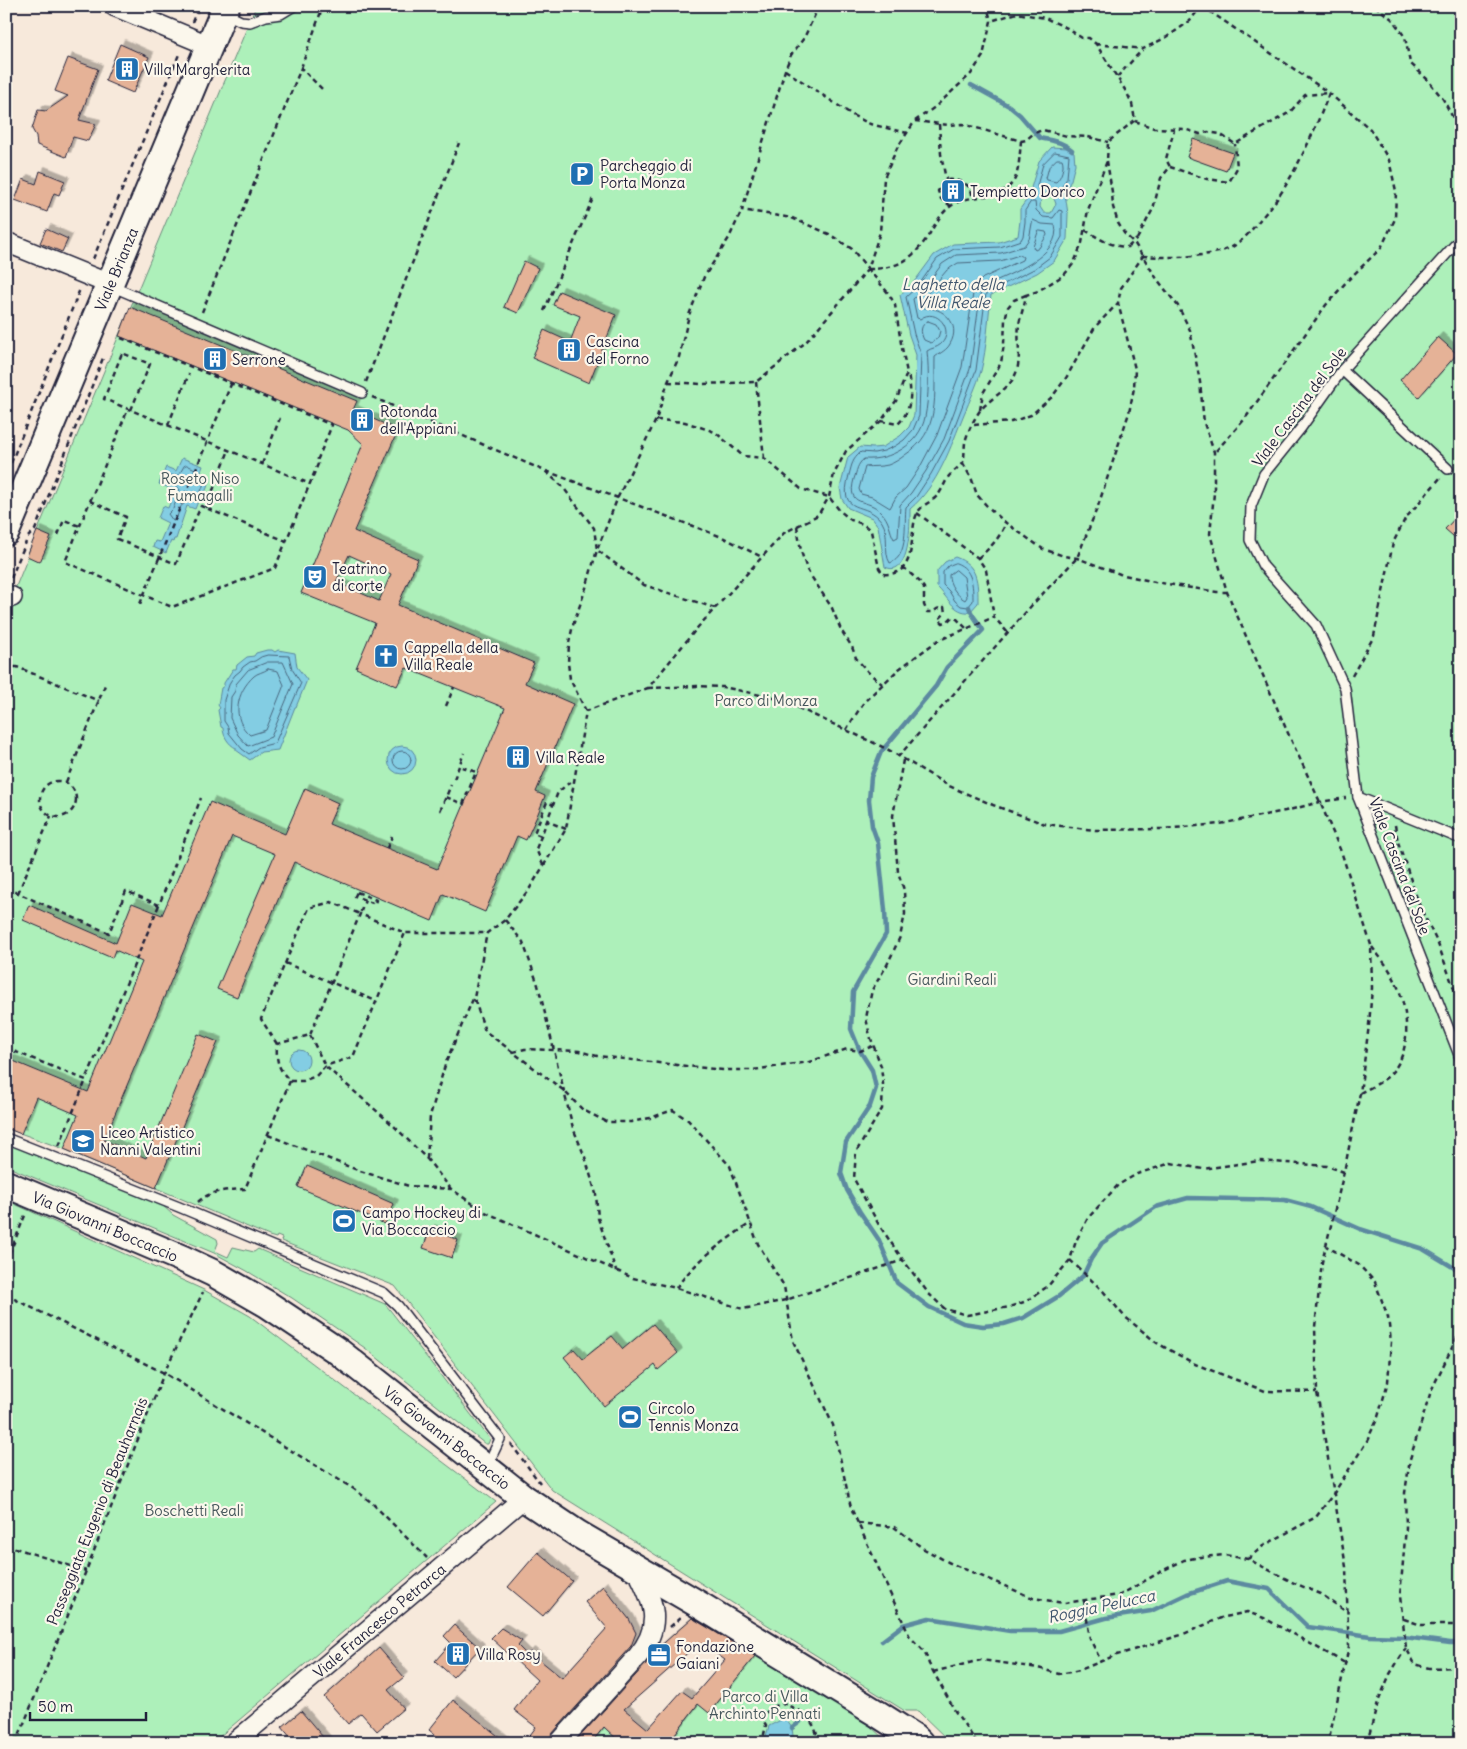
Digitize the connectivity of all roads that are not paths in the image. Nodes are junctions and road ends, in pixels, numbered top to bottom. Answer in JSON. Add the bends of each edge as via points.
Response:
{"nodes":[{"id":1,"x":114,"y":6,"type":"edge"},
{"id":2,"x":294,"y":6,"type":"edge"},
{"id":3,"x":216,"y":8,"type":"edge"},
{"id":4,"x":210,"y":46,"type":"junction"},
{"id":5,"x":1461,"y":238,"type":"edge"},
{"id":6,"x":6,"y":242,"type":"edge"},
{"id":7,"x":97,"y":280,"type":"junction"},
{"id":8,"x":1342,"y":370,"type":"junction"},
{"id":9,"x":362,"y":393,"type":"road end"},
{"id":10,"x":1448,"y":469,"type":"road end"},
{"id":11,"x":18,"y":533,"type":"edge"},
{"id":12,"x":1358,"y":797,"type":"junction"},
{"id":13,"x":1461,"y":839,"type":"edge"},
{"id":14,"x":1461,"y":1060,"type":"edge"},
{"id":15,"x":6,"y":1138,"type":"edge"},
{"id":16,"x":6,"y":1184,"type":"edge"},
{"id":17,"x":486,"y":1468,"type":"junction"},
{"id":18,"x":532,"y":1490,"type":"junction"},
{"id":19,"x":636,"y":1568,"type":"junction"},
{"id":20,"x":878,"y":1714,"type":"junction"},
{"id":21,"x":234,"y":1743,"type":"edge"},
{"id":22,"x":559,"y":1743,"type":"edge"},
{"id":23,"x":898,"y":1743,"type":"edge"},
{"id":24,"x":920,"y":1743,"type":"edge"}],
"edges":[{"from":1,"to":4,"type":"street"},
{"from":2,"to":3,"type":"lane","via":[[281,14],[250,22],[241,21]]},
{"from":3,"to":4,"type":"main road","name":"Viale Brianza"},
{"from":4,"to":7,"type":"main road","name":"Viale Brianza"},
{"from":5,"to":8,"type":"lane","name":"Viale Cascina del Sole"},
{"from":6,"to":7,"type":"street"},
{"from":7,"to":9,"type":"lane"},
{"from":7,"to":11,"type":"main road","name":"Viale Brianza"},
{"from":8,"to":10,"type":"lane"},
{"from":8,"to":12,"type":"lane","name":"Viale Cascina del Sole","via":[[1302,428],[1264,474],[1251,506],[1250,540],[1263,566],[1316,625],[1345,688]]},
{"from":12,"to":13,"type":"lane"},
{"from":12,"to":14,"type":"lane","name":"Viale Cascina del Sole"},
{"from":15,"to":17,"type":"lane","via":[[384,1293],[392,1299],[500,1439]]},
{"from":16,"to":17,"type":"main road","name":"Via Giovanni Boccaccio","via":[[183,1259],[267,1304],[339,1352]]},
{"from":17,"to":18,"type":"main road","name":"Via Giovanni Boccaccio"},
{"from":18,"to":19,"type":"main road","name":"Via Giovanni Boccaccio","via":[[578,1534]]},
{"from":18,"to":21,"type":"street","name":"Viale Francesco Petrarca"},
{"from":19,"to":20,"type":"main road","name":"Via Giovanni Boccaccio"},
{"from":19,"to":22,"type":"street","via":[[653,1608],[652,1635],[637,1657]]},
{"from":20,"to":23,"type":"main road","name":"Via Giovanni Boccaccio"},
{"from":20,"to":24,"type":"main road","name":"Via Giovanni Boccaccio"}]}
